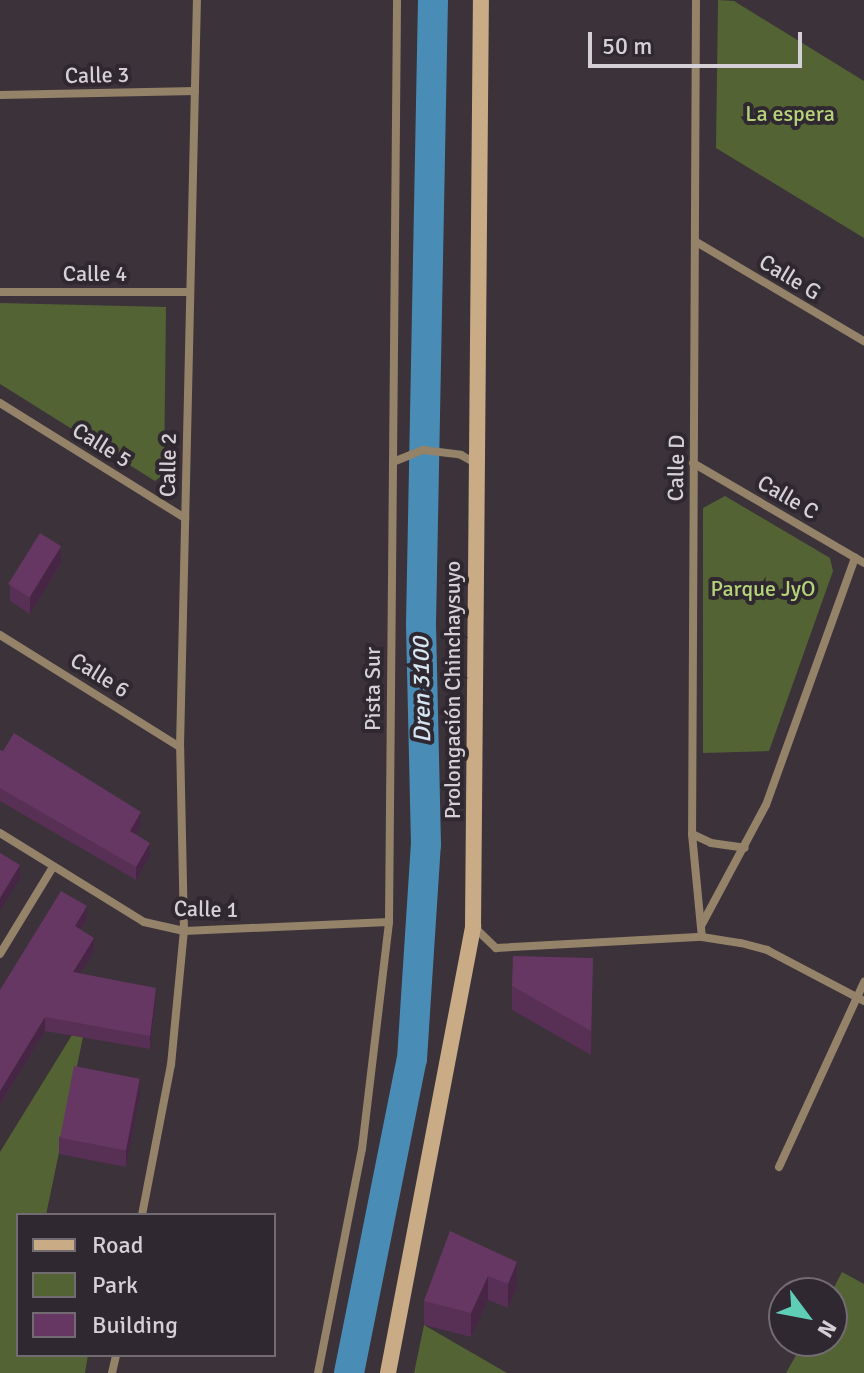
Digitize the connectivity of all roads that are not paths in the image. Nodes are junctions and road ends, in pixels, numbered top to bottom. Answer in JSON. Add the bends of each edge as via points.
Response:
{"nodes":[{"id":1,"x":197,"y":0,"type":"edge"},
{"id":2,"x":397,"y":0,"type":"edge"},
{"id":3,"x":481,"y":0,"type":"edge"},
{"id":4,"x":696,"y":0,"type":"edge"},
{"id":5,"x":195,"y":91,"type":"junction"},
{"id":6,"x":0,"y":95,"type":"edge"},
{"id":7,"x":698,"y":243,"type":"junction"},
{"id":8,"x":0,"y":292,"type":"edge"},
{"id":9,"x":190,"y":292,"type":"junction"},
{"id":10,"x":864,"y":341,"type":"edge"},
{"id":11,"x":0,"y":403,"type":"edge"},
{"id":12,"x":393,"y":462,"type":"junction"},
{"id":13,"x":693,"y":463,"type":"junction"},
{"id":14,"x":477,"y":464,"type":"junction"},
{"id":15,"x":185,"y":518,"type":"junction"},
{"id":16,"x":860,"y":560,"type":"edge"},
{"id":17,"x":0,"y":635,"type":"edge"},
{"id":18,"x":180,"y":747,"type":"junction"},
{"id":19,"x":0,"y":833,"type":"edge"},
{"id":20,"x":692,"y":834,"type":"junction"},
{"id":21,"x":745,"y":848,"type":"junction"},
{"id":22,"x":53,"y":867,"type":"junction"},
{"id":23,"x":389,"y":922,"type":"junction"},
{"id":24,"x":473,"y":926,"type":"junction"},
{"id":25,"x":184,"y":931,"type":"junction"},
{"id":26,"x":701,"y":932,"type":"junction"},
{"id":27,"x":0,"y":954,"type":"edge"},
{"id":28,"x":864,"y":982,"type":"edge"},
{"id":29,"x":860,"y":999,"type":"edge"},
{"id":30,"x":779,"y":1167,"type":"dead end"},
{"id":31,"x":142,"y":1213,"type":"edge"},
{"id":32,"x":318,"y":1373,"type":"edge"},
{"id":33,"x":388,"y":1373,"type":"edge"}],
"edges":[{"from":1,"to":5,"type":"street","name":"Calle 2"},
{"from":2,"to":12,"type":"street","name":"Pista Sur"},
{"from":3,"to":14,"type":"street","name":"Prolongación Chinchaysuyo"},
{"from":4,"to":7,"type":"street","name":"Calle D"},
{"from":5,"to":6,"type":"street","name":"Calle 3"},
{"from":5,"to":9,"type":"street","name":"Calle 2"},
{"from":7,"to":10,"type":"street","name":"Calle G"},
{"from":7,"to":13,"type":"street","name":"Calle D"},
{"from":8,"to":9,"type":"street","name":"Calle 4"},
{"from":9,"to":15,"type":"street","name":"Calle 2"},
{"from":11,"to":15,"type":"street","name":"Calle 5"},
{"from":12,"to":14,"type":"street","via":[[423,450],[461,455]]},
{"from":12,"to":23,"type":"street","name":"Pista Sur"},
{"from":13,"to":16,"type":"street","name":"Calle C"},
{"from":13,"to":20,"type":"street","name":"Calle D"},
{"from":14,"to":24,"type":"street","name":"Prolongación Chinchaysuyo"},
{"from":15,"to":18,"type":"street","name":"Calle 2"},
{"from":16,"to":21,"type":"street"},
{"from":17,"to":18,"type":"street","name":"Calle 6"},
{"from":18,"to":25,"type":"street","name":"Calle 2"},
{"from":19,"to":22,"type":"street","name":"Calle 1"},
{"from":20,"to":21,"type":"street","via":[[726,848]]},
{"from":20,"to":26,"type":"street","name":"Calle D"},
{"from":21,"to":26,"type":"street"},
{"from":22,"to":25,"type":"street","name":"Calle 1","via":[[144,922]]},
{"from":22,"to":27,"type":"street"},
{"from":23,"to":25,"type":"street","name":"Calle 1"},
{"from":23,"to":32,"type":"street","name":"Pista Sur","via":[[362,1149]]},
{"from":24,"to":26,"type":"street","via":[[496,948]]},
{"from":24,"to":33,"type":"street","name":"Prolongación Chinchaysuyo"},
{"from":25,"to":31,"type":"street","name":"Calle 2","via":[[171,1065]]},
{"from":26,"to":29,"type":"street","via":[[767,950]]},
{"from":28,"to":29,"type":"street"},
{"from":29,"to":30,"type":"street"}]}
